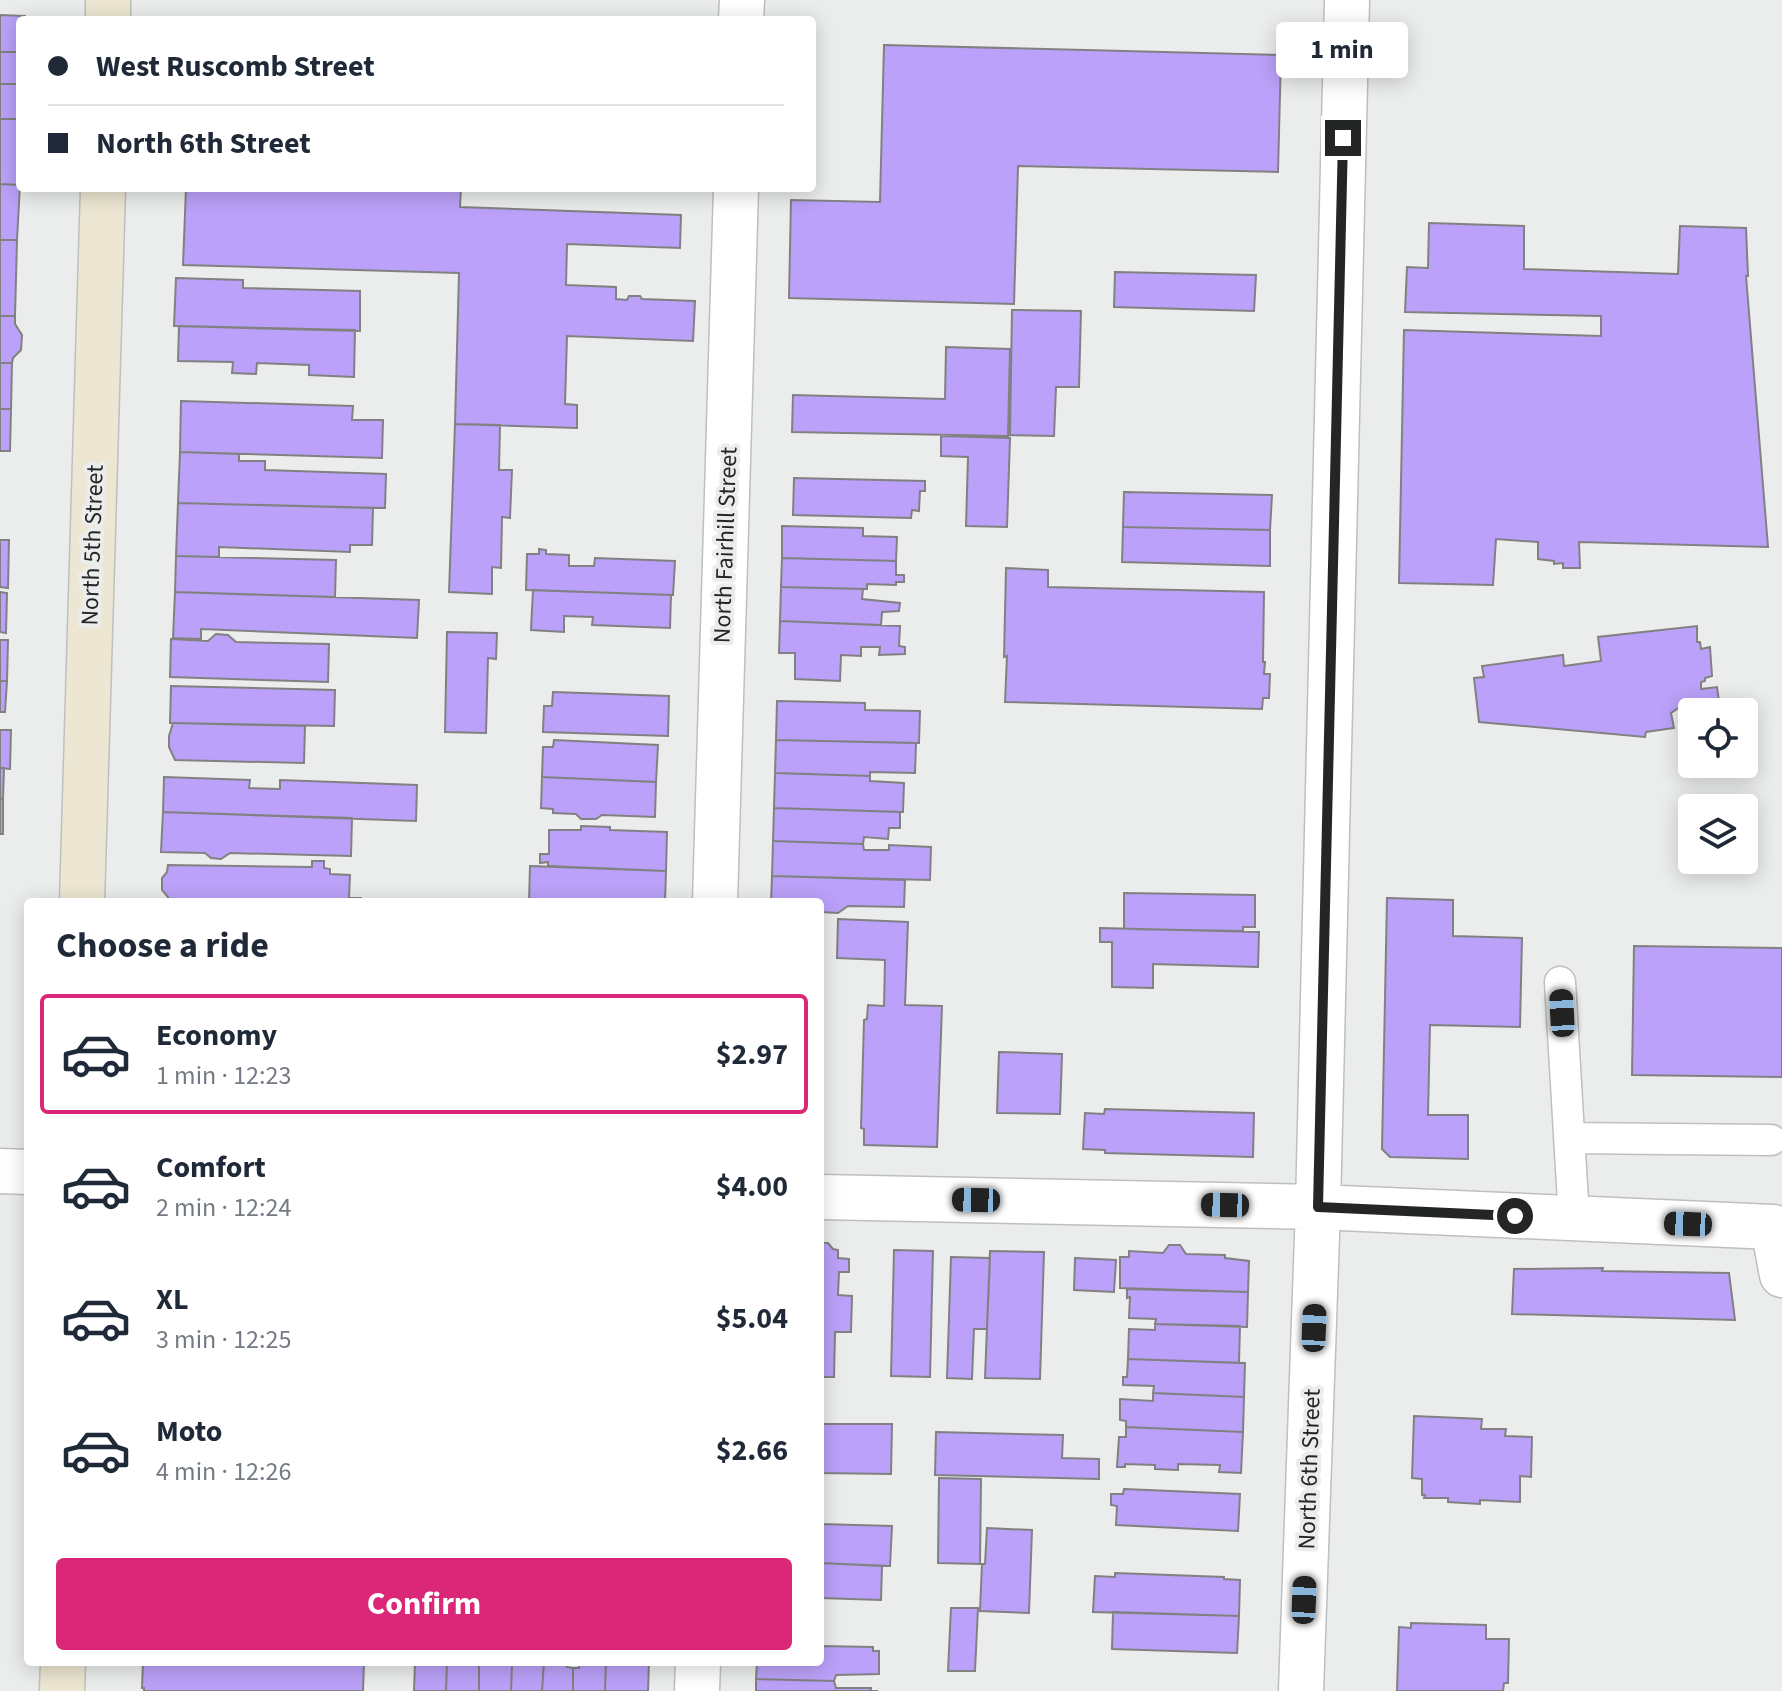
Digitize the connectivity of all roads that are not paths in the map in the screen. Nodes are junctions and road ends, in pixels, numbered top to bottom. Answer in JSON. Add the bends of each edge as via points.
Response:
{"nodes":[{"id":1,"x":1347,"y":0,"type":"edge"},
{"id":2,"x":103,"y":192,"type":"edge"},
{"id":3,"x":736,"y":192,"type":"edge"},
{"id":4,"x":82,"y":898,"type":"edge"},
{"id":5,"x":715,"y":898,"type":"edge"},
{"id":6,"x":1560,"y":982,"type":"dead end"},
{"id":7,"x":1569,"y":1138,"type":"junction"},
{"id":8,"x":1771,"y":1140,"type":"dead end"},
{"id":9,"x":0,"y":1171,"type":"edge"},
{"id":10,"x":24,"y":1172,"type":"edge"},
{"id":11,"x":824,"y":1197,"type":"edge"},
{"id":12,"x":1318,"y":1207,"type":"junction"},
{"id":13,"x":1574,"y":1219,"type":"junction"},
{"id":14,"x":1778,"y":1226,"type":"edge"},
{"id":15,"x":1782,"y":1275,"type":"edge"},
{"id":16,"x":63,"y":1666,"type":"edge"},
{"id":17,"x":698,"y":1666,"type":"edge"},
{"id":18,"x":62,"y":1691,"type":"edge"},
{"id":19,"x":697,"y":1691,"type":"edge"},
{"id":20,"x":1301,"y":1691,"type":"edge"}],
"edges":[{"from":1,"to":12,"type":"street","name":"North 6th Street"},
{"from":2,"to":4,"type":"street","name":"North 5th Street"},
{"from":3,"to":5,"type":"street","name":"North Fairhill Street"},
{"from":6,"to":7,"type":"lane"},
{"from":7,"to":8,"type":"lane"},
{"from":7,"to":13,"type":"lane"},
{"from":9,"to":10,"type":"street"},
{"from":11,"to":12,"type":"street"},
{"from":12,"to":13,"type":"street"},
{"from":12,"to":20,"type":"street","name":"North 6th Street"},
{"from":13,"to":14,"type":"street"},
{"from":14,"to":15,"type":"street"},
{"from":16,"to":18,"type":"street"},
{"from":17,"to":19,"type":"street"}]}
